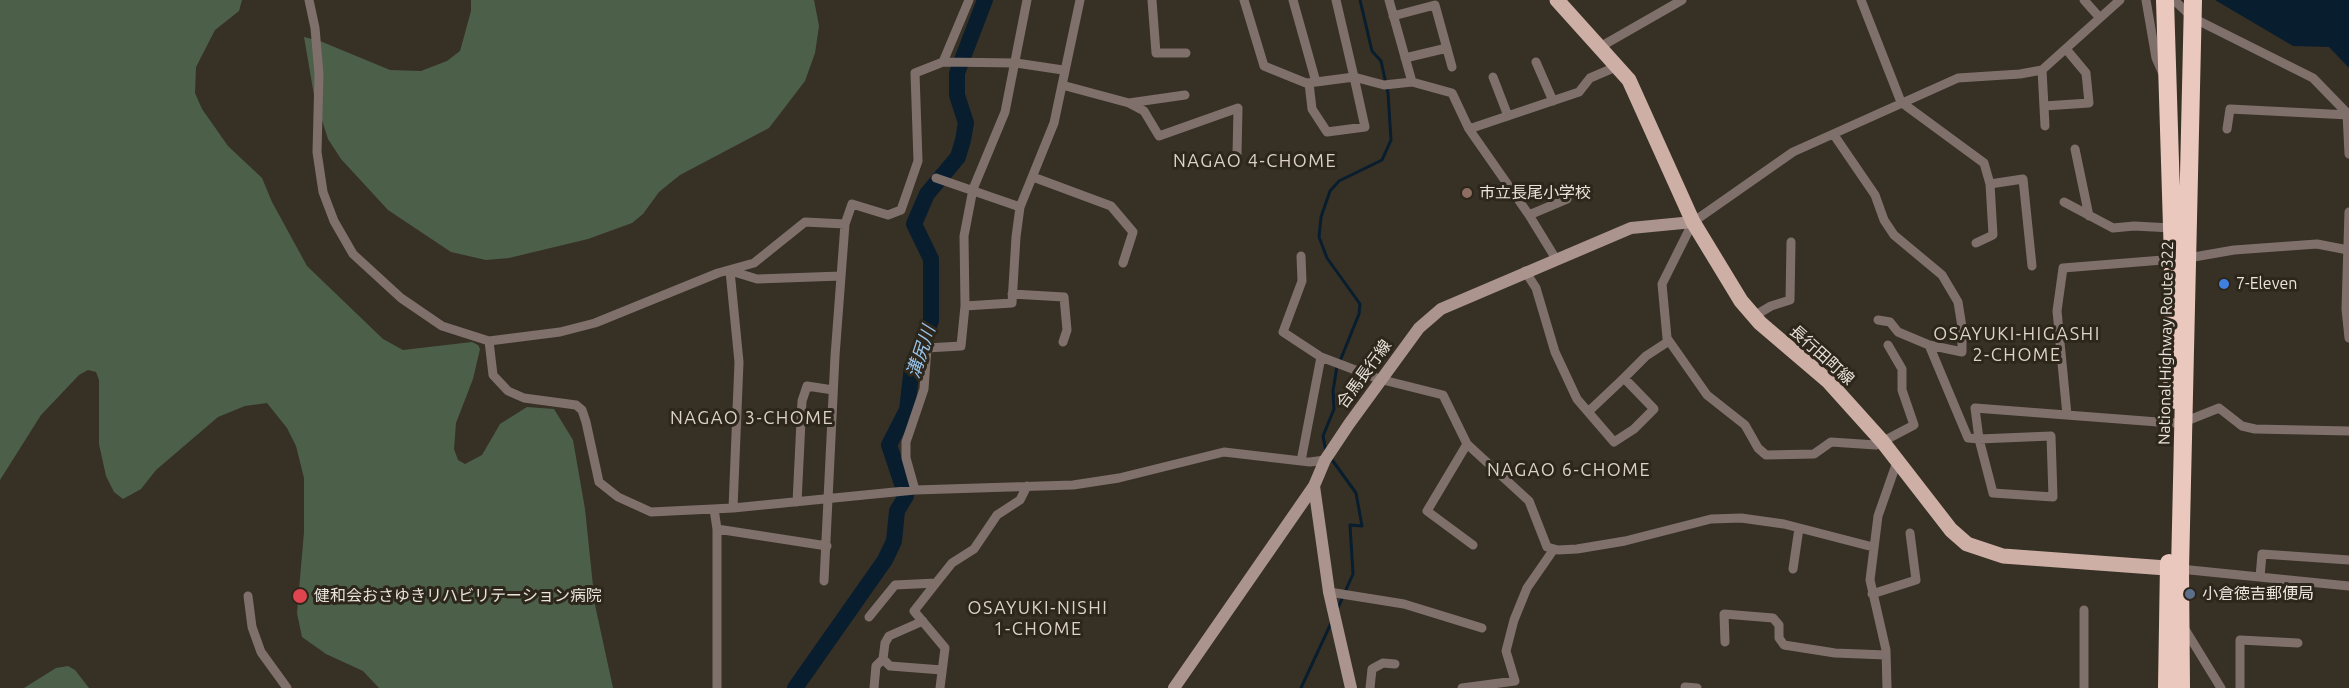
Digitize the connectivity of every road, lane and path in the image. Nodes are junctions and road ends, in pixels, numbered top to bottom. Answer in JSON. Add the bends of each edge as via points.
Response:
{"nodes":[{"id":1,"x":309,"y":0,"type":"edge"},
{"id":2,"x":969,"y":0,"type":"edge"},
{"id":3,"x":1027,"y":0,"type":"edge"},
{"id":4,"x":1080,"y":0,"type":"edge"},
{"id":5,"x":1152,"y":0,"type":"edge"},
{"id":6,"x":1244,"y":0,"type":"edge"},
{"id":7,"x":1293,"y":0,"type":"edge"},
{"id":8,"x":1336,"y":0,"type":"edge"},
{"id":9,"x":1389,"y":0,"type":"edge"},
{"id":10,"x":1557,"y":0,"type":"edge"},
{"id":11,"x":1682,"y":0,"type":"edge"},
{"id":12,"x":1861,"y":0,"type":"edge"},
{"id":13,"x":2084,"y":0,"type":"edge"},
{"id":14,"x":2120,"y":0,"type":"edge"},
{"id":15,"x":2146,"y":0,"type":"edge"},
{"id":16,"x":2165,"y":0,"type":"edge"},
{"id":17,"x":2174,"y":0,"type":"edge"},
{"id":18,"x":2193,"y":9,"type":"edge"},
{"id":19,"x":1393,"y":16,"type":"junction"},
{"id":20,"x":2100,"y":18,"type":"junction"},
{"id":21,"x":1600,"y":47,"type":"junction"},
{"id":22,"x":1447,"y":48,"type":"junction"},
{"id":23,"x":2066,"y":49,"type":"junction"},
{"id":24,"x":1186,"y":53,"type":"dead end"},
{"id":25,"x":1405,"y":58,"type":"junction"},
{"id":26,"x":943,"y":62,"type":"junction"},
{"id":27,"x":1536,"y":62,"type":"dead end"},
{"id":28,"x":1016,"y":63,"type":"junction"},
{"id":29,"x":1618,"y":66,"type":"junction"},
{"id":30,"x":1452,"y":67,"type":"dead end"},
{"id":31,"x":1063,"y":70,"type":"junction"},
{"id":32,"x":2042,"y":70,"type":"junction"},
{"id":33,"x":1354,"y":77,"type":"junction"},
{"id":34,"x":1493,"y":77,"type":"dead end"},
{"id":35,"x":1313,"y":82,"type":"junction"},
{"id":36,"x":1412,"y":82,"type":"junction"},
{"id":37,"x":1062,"y":85,"type":"junction"},
{"id":38,"x":2169,"y":90,"type":"junction"},
{"id":39,"x":1185,"y":94,"type":"dead end"},
{"id":40,"x":1552,"y":101,"type":"junction"},
{"id":41,"x":1901,"y":102,"type":"junction"},
{"id":42,"x":1129,"y":103,"type":"junction"},
{"id":43,"x":2044,"y":106,"type":"junction"},
{"id":44,"x":2348,"y":114,"type":"edge"},
{"id":45,"x":1508,"y":116,"type":"junction"},
{"id":46,"x":2046,"y":126,"type":"dead end"},
{"id":47,"x":1469,"y":129,"type":"junction"},
{"id":48,"x":2227,"y":129,"type":"dead end"},
{"id":49,"x":1834,"y":135,"type":"junction"},
{"id":50,"x":2075,"y":149,"type":"dead end"},
{"id":51,"x":1237,"y":154,"type":"dead end"},
{"id":52,"x":2349,"y":154,"type":"edge"},
{"id":53,"x":1033,"y":177,"type":"junction"},
{"id":54,"x":936,"y":178,"type":"dead end"},
{"id":55,"x":1990,"y":184,"type":"junction"},
{"id":56,"x":973,"y":189,"type":"junction"},
{"id":57,"x":1567,"y":200,"type":"dead end"},
{"id":58,"x":2064,"y":202,"type":"dead end"},
{"id":59,"x":1020,"y":207,"type":"junction"},
{"id":60,"x":2349,"y":212,"type":"edge"},
{"id":61,"x":1529,"y":215,"type":"junction"},
{"id":62,"x":2089,"y":216,"type":"junction"},
{"id":63,"x":1693,"y":222,"type":"junction"},
{"id":64,"x":845,"y":224,"type":"junction"},
{"id":65,"x":2172,"y":228,"type":"junction"},
{"id":66,"x":1791,"y":242,"type":"dead end"},
{"id":67,"x":1976,"y":243,"type":"dead end"},
{"id":68,"x":2348,"y":250,"type":"edge"},
{"id":69,"x":1301,"y":256,"type":"dead end"},
{"id":70,"x":2181,"y":258,"type":"junction"},
{"id":71,"x":1556,"y":259,"type":"junction"},
{"id":72,"x":1122,"y":263,"type":"dead end"},
{"id":73,"x":2032,"y":266,"type":"dead end"},
{"id":74,"x":730,"y":271,"type":"junction"},
{"id":75,"x":1525,"y":271,"type":"junction"},
{"id":76,"x":841,"y":276,"type":"junction"},
{"id":77,"x":1012,"y":294,"type":"junction"},
{"id":78,"x":965,"y":306,"type":"junction"},
{"id":79,"x":1754,"y":316,"type":"junction"},
{"id":80,"x":1878,"y":320,"type":"dead end"},
{"id":81,"x":2349,"y":338,"type":"edge"},
{"id":82,"x":489,"y":340,"type":"junction"},
{"id":83,"x":1670,"y":341,"type":"junction"},
{"id":84,"x":1063,"y":342,"type":"dead end"},
{"id":85,"x":1888,"y":345,"type":"dead end"},
{"id":86,"x":1929,"y":345,"type":"junction"},
{"id":87,"x":1321,"y":357,"type":"junction"},
{"id":88,"x":1624,"y":378,"type":"junction"},
{"id":89,"x":1379,"y":379,"type":"junction"},
{"id":90,"x":833,"y":390,"type":"junction"},
{"id":91,"x":1588,"y":412,"type":"junction"},
{"id":92,"x":2067,"y":415,"type":"junction"},
{"id":93,"x":2177,"y":422,"type":"junction"},
{"id":94,"x":2349,"y":431,"type":"edge"},
{"id":95,"x":1979,"y":439,"type":"junction"},
{"id":96,"x":1882,"y":441,"type":"junction"},
{"id":97,"x":1467,"y":444,"type":"junction"},
{"id":98,"x":1898,"y":459,"type":"junction"},
{"id":99,"x":1325,"y":460,"type":"junction"},
{"id":100,"x":1301,"y":461,"type":"junction"},
{"id":101,"x":1027,"y":486,"type":"junction"},
{"id":102,"x":1314,"y":486,"type":"junction"},
{"id":103,"x":915,"y":490,"type":"junction"},
{"id":104,"x":828,"y":499,"type":"junction"},
{"id":105,"x":797,"y":502,"type":"junction"},
{"id":106,"x":734,"y":508,"type":"junction"},
{"id":107,"x":714,"y":510,"type":"junction"},
{"id":108,"x":1799,"y":528,"type":"junction"},
{"id":109,"x":717,"y":529,"type":"junction"},
{"id":110,"x":1910,"y":533,"type":"dead end"},
{"id":111,"x":1473,"y":545,"type":"dead end"},
{"id":112,"x":827,"y":546,"type":"junction"},
{"id":113,"x":1873,"y":547,"type":"junction"},
{"id":114,"x":1554,"y":549,"type":"junction"},
{"id":115,"x":2349,"y":560,"type":"edge"},
{"id":116,"x":2174,"y":568,"type":"junction"},
{"id":117,"x":1793,"y":569,"type":"dead end"},
{"id":118,"x":2260,"y":577,"type":"junction"},
{"id":119,"x":824,"y":581,"type":"dead end"},
{"id":120,"x":936,"y":583,"type":"junction"},
{"id":121,"x":2349,"y":586,"type":"edge"},
{"id":122,"x":1329,"y":591,"type":"junction"},
{"id":123,"x":1872,"y":594,"type":"junction"},
{"id":124,"x":248,"y":596,"type":"dead end"},
{"id":125,"x":2084,"y":610,"type":"dead end"},
{"id":126,"x":869,"y":617,"type":"dead end"},
{"id":127,"x":922,"y":621,"type":"junction"},
{"id":128,"x":2182,"y":624,"type":"junction"},
{"id":129,"x":1482,"y":628,"type":"dead end"},
{"id":130,"x":1725,"y":642,"type":"dead end"},
{"id":131,"x":2298,"y":644,"type":"dead end"},
{"id":132,"x":1886,"y":655,"type":"junction"},
{"id":133,"x":883,"y":659,"type":"junction"},
{"id":134,"x":1395,"y":664,"type":"dead end"},
{"id":135,"x":942,"y":670,"type":"junction"},
{"id":136,"x":1685,"y":687,"type":"edge"},
{"id":137,"x":287,"y":688,"type":"edge"},
{"id":138,"x":717,"y":688,"type":"edge"},
{"id":139,"x":874,"y":688,"type":"edge"},
{"id":140,"x":940,"y":688,"type":"edge"},
{"id":141,"x":1174,"y":688,"type":"edge"},
{"id":142,"x":1352,"y":688,"type":"edge"},
{"id":143,"x":1370,"y":688,"type":"edge"},
{"id":144,"x":1462,"y":688,"type":"edge"},
{"id":145,"x":1697,"y":688,"type":"edge"},
{"id":146,"x":1887,"y":688,"type":"edge"},
{"id":147,"x":2084,"y":688,"type":"edge"},
{"id":148,"x":2167,"y":688,"type":"edge"},
{"id":149,"x":2181,"y":688,"type":"edge"},
{"id":150,"x":2220,"y":688,"type":"edge"},
{"id":151,"x":2240,"y":688,"type":"edge"}],
"edges":[{"from":1,"to":82,"type":"street","via":[[319,74],[317,152],[323,192],[334,221],[353,254],[401,298],[442,326]]},
{"from":2,"to":26,"type":"street"},
{"from":3,"to":28,"type":"street"},
{"from":4,"to":31,"type":"street","via":[[1071,50]]},
{"from":5,"to":24,"type":"street","via":[[1156,53]]},
{"from":6,"to":35,"type":"street","via":[[1264,66]]},
{"from":7,"to":35,"type":"street"},
{"from":8,"to":33,"type":"street"},
{"from":9,"to":19,"type":"street"},
{"from":10,"to":21,"type":"main road","name":"長行田町線"},
{"from":11,"to":21,"type":"street"},
{"from":12,"to":41,"type":"street"},
{"from":13,"to":20,"type":"street"},
{"from":14,"to":20,"type":"street"},
{"from":15,"to":38,"type":"street","via":[[2156,58]]},
{"from":16,"to":38,"type":"highway","name":"National Highway Route 322"},
{"from":17,"to":18,"type":"street"},
{"from":18,"to":44,"type":"street","via":[[2313,78]]},
{"from":18,"to":70,"type":"highway","name":"National Highway Route 322"},
{"from":19,"to":22,"type":"street","via":[[1435,5]]},
{"from":19,"to":25,"type":"street"},
{"from":20,"to":23,"type":"street"},
{"from":21,"to":29,"type":"main road","name":"長行田町線"},
{"from":22,"to":25,"type":"street"},
{"from":22,"to":30,"type":"street"},
{"from":23,"to":32,"type":"street"},
{"from":23,"to":43,"type":"street","via":[[2086,73],[2089,104]]},
{"from":25,"to":36,"type":"street"},
{"from":26,"to":28,"type":"street"},
{"from":26,"to":64,"type":"street","via":[[915,73],[918,161],[901,210],[888,215],[852,204]]},
{"from":27,"to":40,"type":"street"},
{"from":28,"to":31,"type":"street"},
{"from":28,"to":56,"type":"street","via":[[1005,112]]},
{"from":29,"to":40,"type":"street","via":[[1590,78],[1579,92]]},
{"from":29,"to":63,"type":"main road","name":"長行田町線","via":[[1638,95]]},
{"from":31,"to":37,"type":"street"},
{"from":32,"to":41,"type":"street","via":[[1958,78]]},
{"from":32,"to":43,"type":"street"},
{"from":33,"to":35,"type":"street"},
{"from":33,"to":35,"type":"street","via":[[1365,127],[1328,132],[1312,109]]},
{"from":33,"to":36,"type":"street","via":[[1384,85]]},
{"from":34,"to":45,"type":"street"},
{"from":36,"to":47,"type":"street","via":[[1452,93]]},
{"from":37,"to":42,"type":"street"},
{"from":37,"to":53,"type":"street","via":[[1054,123]]},
{"from":38,"to":65,"type":"highway","name":"National Highway Route 322"},
{"from":39,"to":42,"type":"street"},
{"from":40,"to":45,"type":"street"},
{"from":41,"to":49,"type":"street"},
{"from":41,"to":55,"type":"street","via":[[1984,163]]},
{"from":42,"to":51,"type":"street","via":[[1144,111],[1159,136],[1238,108]]},
{"from":43,"to":46,"type":"street"},
{"from":44,"to":48,"type":"street","via":[[2230,109]]},
{"from":44,"to":52,"type":"street"},
{"from":45,"to":47,"type":"street"},
{"from":47,"to":61,"type":"street"},
{"from":49,"to":63,"type":"street","via":[[1793,152]]},
{"from":49,"to":86,"type":"street","via":[[1875,195],[1894,235],[1942,275],[1958,302],[1962,352]]},
{"from":50,"to":62,"type":"street"},
{"from":53,"to":59,"type":"street"},
{"from":53,"to":72,"type":"street","via":[[1111,206],[1133,232]]},
{"from":54,"to":56,"type":"street"},
{"from":55,"to":67,"type":"street","via":[[1993,235]]},
{"from":55,"to":73,"type":"street","via":[[2023,179]]},
{"from":56,"to":59,"type":"street"},
{"from":56,"to":78,"type":"street","via":[[964,236]]},
{"from":57,"to":61,"type":"street"},
{"from":58,"to":62,"type":"street"},
{"from":59,"to":77,"type":"street"},
{"from":60,"to":68,"type":"street"},
{"from":61,"to":71,"type":"street"},
{"from":62,"to":65,"type":"street","via":[[2113,228]]},
{"from":63,"to":71,"type":"main road","name":"合馬長行線","via":[[1631,228]]},
{"from":63,"to":79,"type":"main road","name":"長行田町線"},
{"from":63,"to":83,"type":"street","via":[[1662,284]]},
{"from":64,"to":74,"type":"street","via":[[805,222],[754,263]]},
{"from":64,"to":76,"type":"street"},
{"from":65,"to":70,"type":"highway","name":"National Highway Route 322"},
{"from":66,"to":79,"type":"street","via":[[1790,300]]},
{"from":68,"to":70,"type":"street","via":[[2317,244]]},
{"from":68,"to":81,"type":"street"},
{"from":69,"to":87,"type":"street","via":[[1302,281],[1283,332]]},
{"from":70,"to":92,"type":"street","via":[[2063,268],[2057,311]]},
{"from":70,"to":93,"type":"highway","name":"National Highway Route 322"},
{"from":71,"to":75,"type":"main road","name":"合馬長行線"},
{"from":74,"to":76,"type":"street","via":[[757,279]]},
{"from":74,"to":82,"type":"street","via":[[595,323]]},
{"from":74,"to":106,"type":"street","via":[[739,362]]},
{"from":75,"to":89,"type":"main road","name":"合馬長行線","via":[[1441,309],[1419,328]]},
{"from":75,"to":91,"type":"street","via":[[1536,288],[1555,352],[1577,399]]},
{"from":76,"to":90,"type":"street"},
{"from":77,"to":78,"type":"street","via":[[1012,303]]},
{"from":77,"to":84,"type":"street","via":[[1064,297]]},
{"from":78,"to":103,"type":"street","via":[[962,346],[927,348],[924,389],[906,442]]},
{"from":79,"to":96,"type":"main road","name":"長行田町線","via":[[1828,381]]},
{"from":80,"to":86,"type":"street","via":[[1890,322],[1898,332]]},
{"from":82,"to":107,"type":"street","via":[[493,375],[508,391],[524,398],[576,405],[582,410],[599,482],[611,492],[651,512]]},
{"from":83,"to":88,"type":"street","via":[[1646,356]]},
{"from":83,"to":96,"type":"street","via":[[1707,395],[1745,425],[1766,455],[1814,454],[1832,442],[1876,445]]},
{"from":85,"to":96,"type":"street","via":[[1902,369],[1902,390],[1914,425]]},
{"from":86,"to":95,"type":"street","via":[[1968,438]]},
{"from":87,"to":89,"type":"street"},
{"from":87,"to":100,"type":"street"},
{"from":88,"to":91,"type":"street"},
{"from":88,"to":91,"type":"street","via":[[1654,409],[1634,429],[1614,442]]},
{"from":89,"to":97,"type":"street","via":[[1443,395]]},
{"from":89,"to":99,"type":"main road","name":"合馬長行線"},
{"from":90,"to":104,"type":"street"},
{"from":90,"to":105,"type":"street","via":[[807,386],[802,401]]},
{"from":92,"to":93,"type":"street"},
{"from":92,"to":95,"type":"street","via":[[1975,408]]},
{"from":93,"to":94,"type":"street","via":[[2219,408],[2242,426],[2255,429]]},
{"from":93,"to":116,"type":"highway","name":"National Highway Route 322"},
{"from":95,"to":95,"type":"street","via":[[2051,436],[2053,497],[1993,493]]},
{"from":96,"to":98,"type":"main road","name":"長行田町線"},
{"from":97,"to":111,"type":"street","via":[[1427,511]]},
{"from":97,"to":114,"type":"street","via":[[1529,501],[1547,547]]},
{"from":98,"to":113,"type":"street","via":[[1878,516]]},
{"from":98,"to":116,"type":"main road","name":"長行田町線","via":[[1951,530],[1984,552]]},
{"from":99,"to":100,"type":"street"},
{"from":99,"to":102,"type":"main road","name":"合馬長行線"},
{"from":100,"to":101,"type":"street","via":[[1224,452],[1119,478]]},
{"from":101,"to":103,"type":"street"},
{"from":101,"to":120,"type":"street","via":[[1020,500],[997,515],[974,549],[952,563]]},
{"from":102,"to":122,"type":"main road"},
{"from":102,"to":141,"type":"main road","name":"合馬長行線"},
{"from":103,"to":104,"type":"street"},
{"from":104,"to":105,"type":"street"},
{"from":104,"to":112,"type":"street"},
{"from":105,"to":106,"type":"street"},
{"from":106,"to":107,"type":"street"},
{"from":107,"to":109,"type":"street"},
{"from":108,"to":113,"type":"street"},
{"from":108,"to":114,"type":"street","via":[[1761,520],[1711,519],[1625,541]]},
{"from":108,"to":117,"type":"street"},
{"from":109,"to":112,"type":"street"},
{"from":109,"to":138,"type":"street"},
{"from":110,"to":123,"type":"street","via":[[1916,580]]},
{"from":112,"to":119,"type":"street"},
{"from":113,"to":123,"type":"street"},
{"from":114,"to":144,"type":"street","via":[[1527,588],[1508,641],[1506,651],[1515,681]]},
{"from":115,"to":118,"type":"street","via":[[2262,555]]},
{"from":116,"to":118,"type":"street"},
{"from":116,"to":128,"type":"highway","name":"National Highway Route 322"},
{"from":116,"to":148,"type":"highway","name":"National Highway Route 322"},
{"from":118,"to":121,"type":"street"},
{"from":120,"to":126,"type":"street","via":[[895,585]]},
{"from":120,"to":127,"type":"street","via":[[914,611]]},
{"from":122,"to":129,"type":"street","via":[[1404,604]]},
{"from":122,"to":142,"type":"main road"},
{"from":123,"to":132,"type":"street"},
{"from":124,"to":137,"type":"street","via":[[252,627],[261,652]]},
{"from":125,"to":147,"type":"street"},
{"from":127,"to":133,"type":"street","via":[[889,636]]},
{"from":127,"to":135,"type":"street","via":[[945,648]]},
{"from":128,"to":149,"type":"highway","name":"National Highway Route 322"},
{"from":128,"to":150,"type":"street"},
{"from":130,"to":132,"type":"street","via":[[1724,614],[1773,618],[1784,645]]},
{"from":131,"to":151,"type":"street","via":[[2240,640]]},
{"from":132,"to":146,"type":"street"},
{"from":133,"to":135,"type":"street","via":[[890,666]]},
{"from":133,"to":139,"type":"street","via":[[876,666]]},
{"from":134,"to":143,"type":"street","via":[[1383,663],[1372,669]]},
{"from":135,"to":140,"type":"street"},
{"from":136,"to":145,"type":"street"}]}
